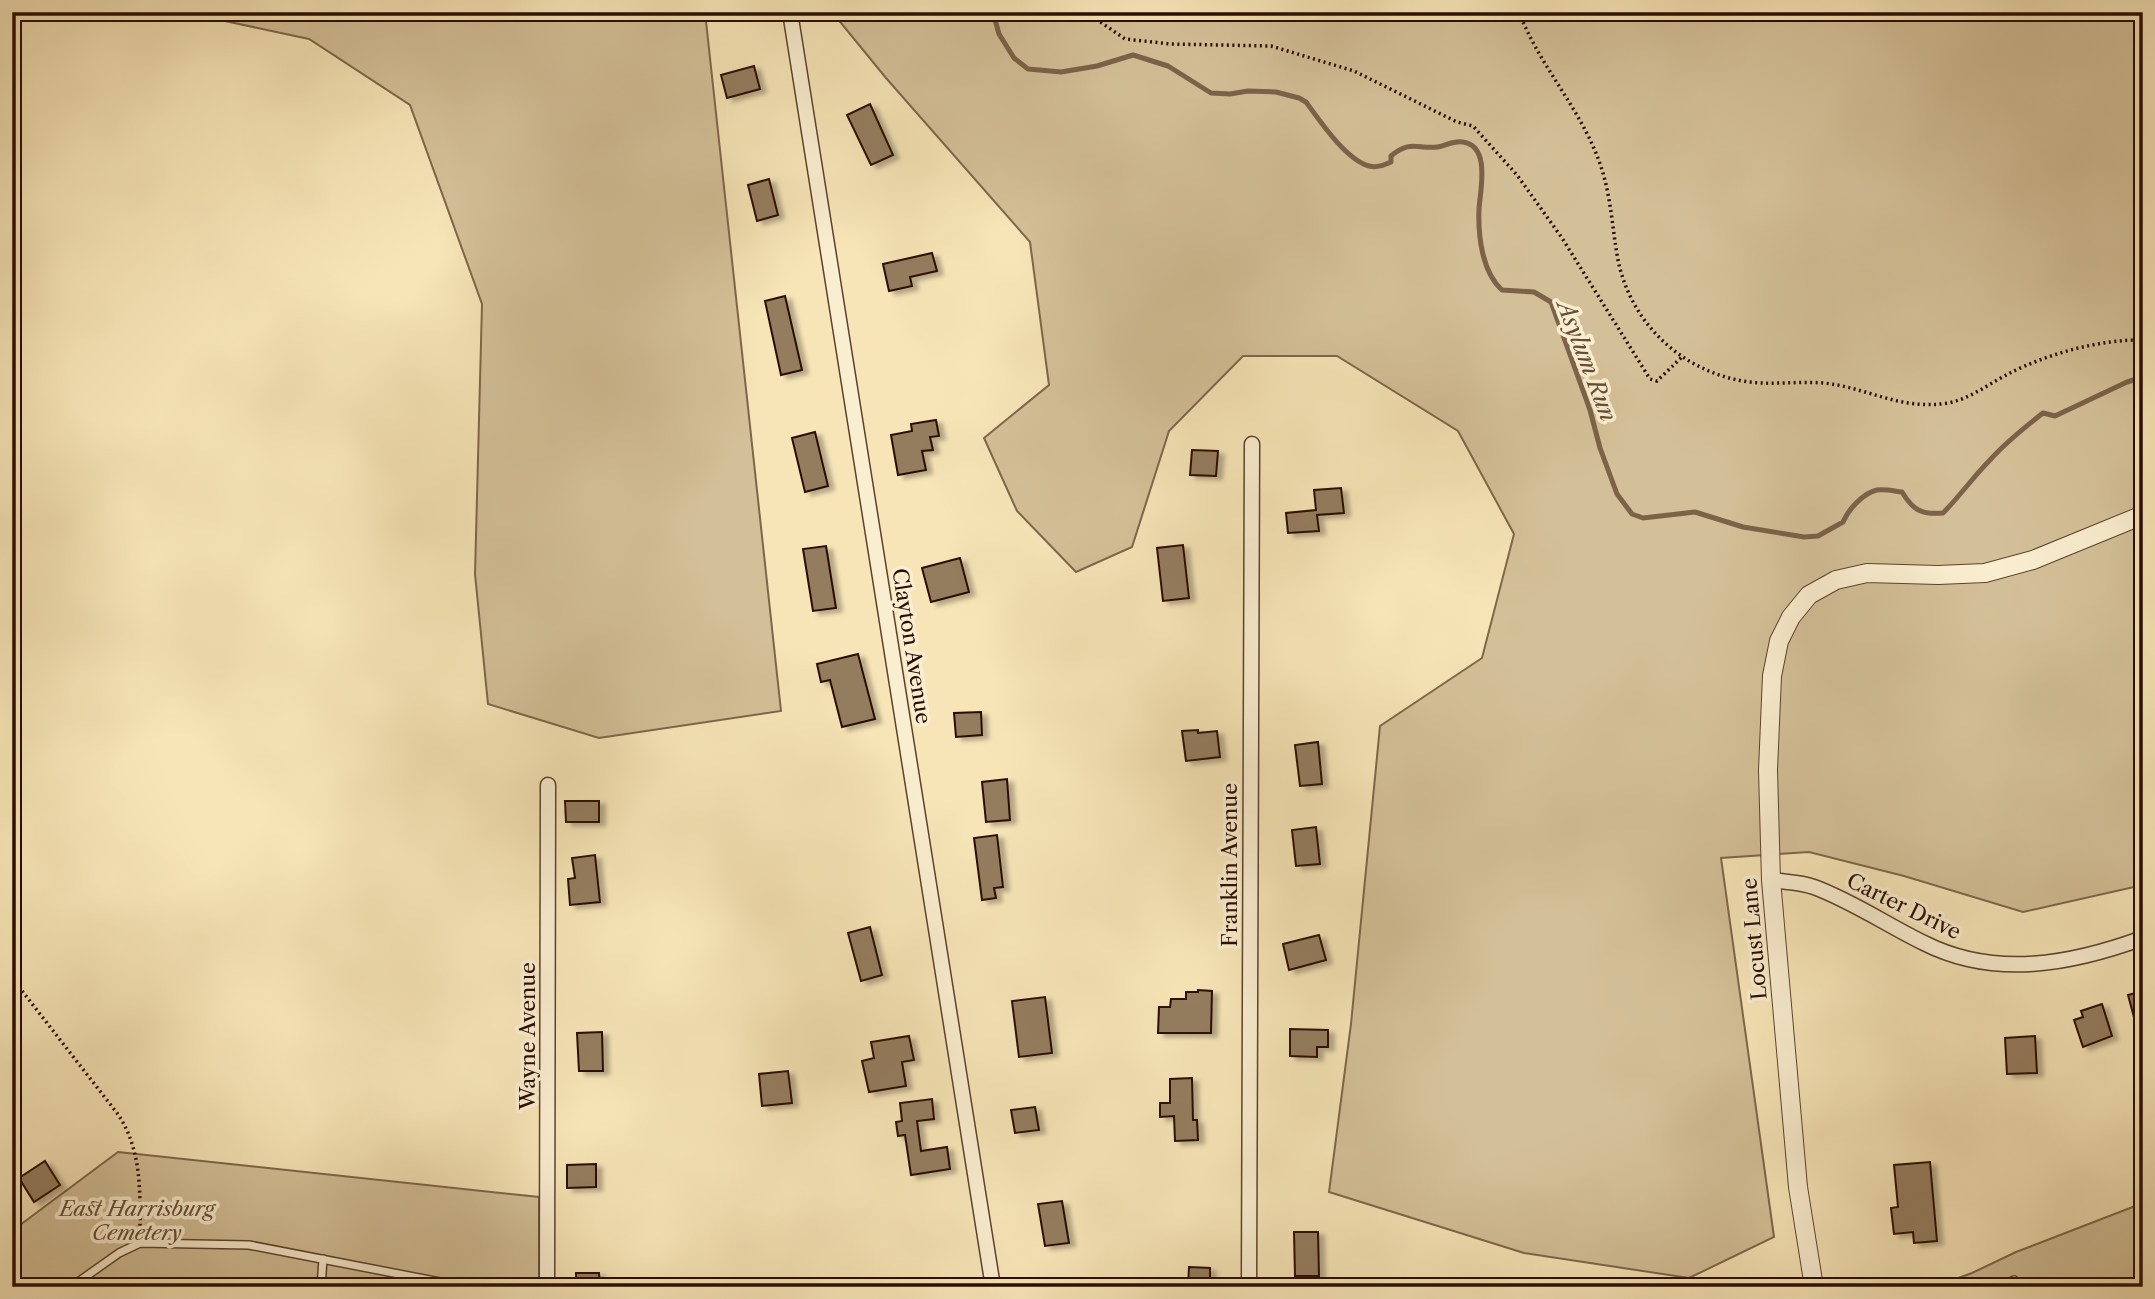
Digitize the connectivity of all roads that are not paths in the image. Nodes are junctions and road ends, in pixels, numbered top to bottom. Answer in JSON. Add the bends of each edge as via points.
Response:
{"nodes":[{"id":1,"x":790,"y":12,"type":"edge"},
{"id":2,"x":1252,"y":444,"type":"dead end"},
{"id":3,"x":2143,"y":514,"type":"edge"},
{"id":4,"x":548,"y":785,"type":"dead end"},
{"id":5,"x":1771,"y":880,"type":"junction"},
{"id":6,"x":2143,"y":939,"type":"edge"},
{"id":7,"x":323,"y":1259,"type":"junction"},
{"id":8,"x":2014,"y":1280,"type":"dead end"},
{"id":9,"x":71,"y":1287,"type":"edge"},
{"id":10,"x":321,"y":1287,"type":"edge"},
{"id":11,"x":466,"y":1287,"type":"edge"},
{"id":12,"x":547,"y":1287,"type":"edge"},
{"id":13,"x":993,"y":1287,"type":"edge"},
{"id":14,"x":1249,"y":1287,"type":"edge"},
{"id":15,"x":1814,"y":1287,"type":"edge"},
{"id":16,"x":1998,"y":1287,"type":"edge"}],
"edges":[{"from":1,"to":13,"type":"street","name":"Clayton Avenue"},
{"from":2,"to":14,"type":"street","name":"Franklin Avenue"},
{"from":3,"to":5,"type":"street","name":"Locust Lane","via":[[2033,560],[1985,573],[1867,573],[1836,580],[1809,595],[1779,641],[1772,676],[1768,770]]},
{"from":4,"to":12,"type":"street","name":"Wayne Avenue"},
{"from":5,"to":6,"type":"street","name":"Carter Drive","via":[[1812,886],[1926,945],[1991,962],[2061,962]]},
{"from":5,"to":15,"type":"street","name":"Locust Lane","via":[[1798,1187]]},
{"from":7,"to":9,"type":"lane","via":[[249,1245],[140,1242]]},
{"from":7,"to":10,"type":"lane"},
{"from":7,"to":11,"type":"lane"},
{"from":8,"to":16,"type":"lane"}]}
